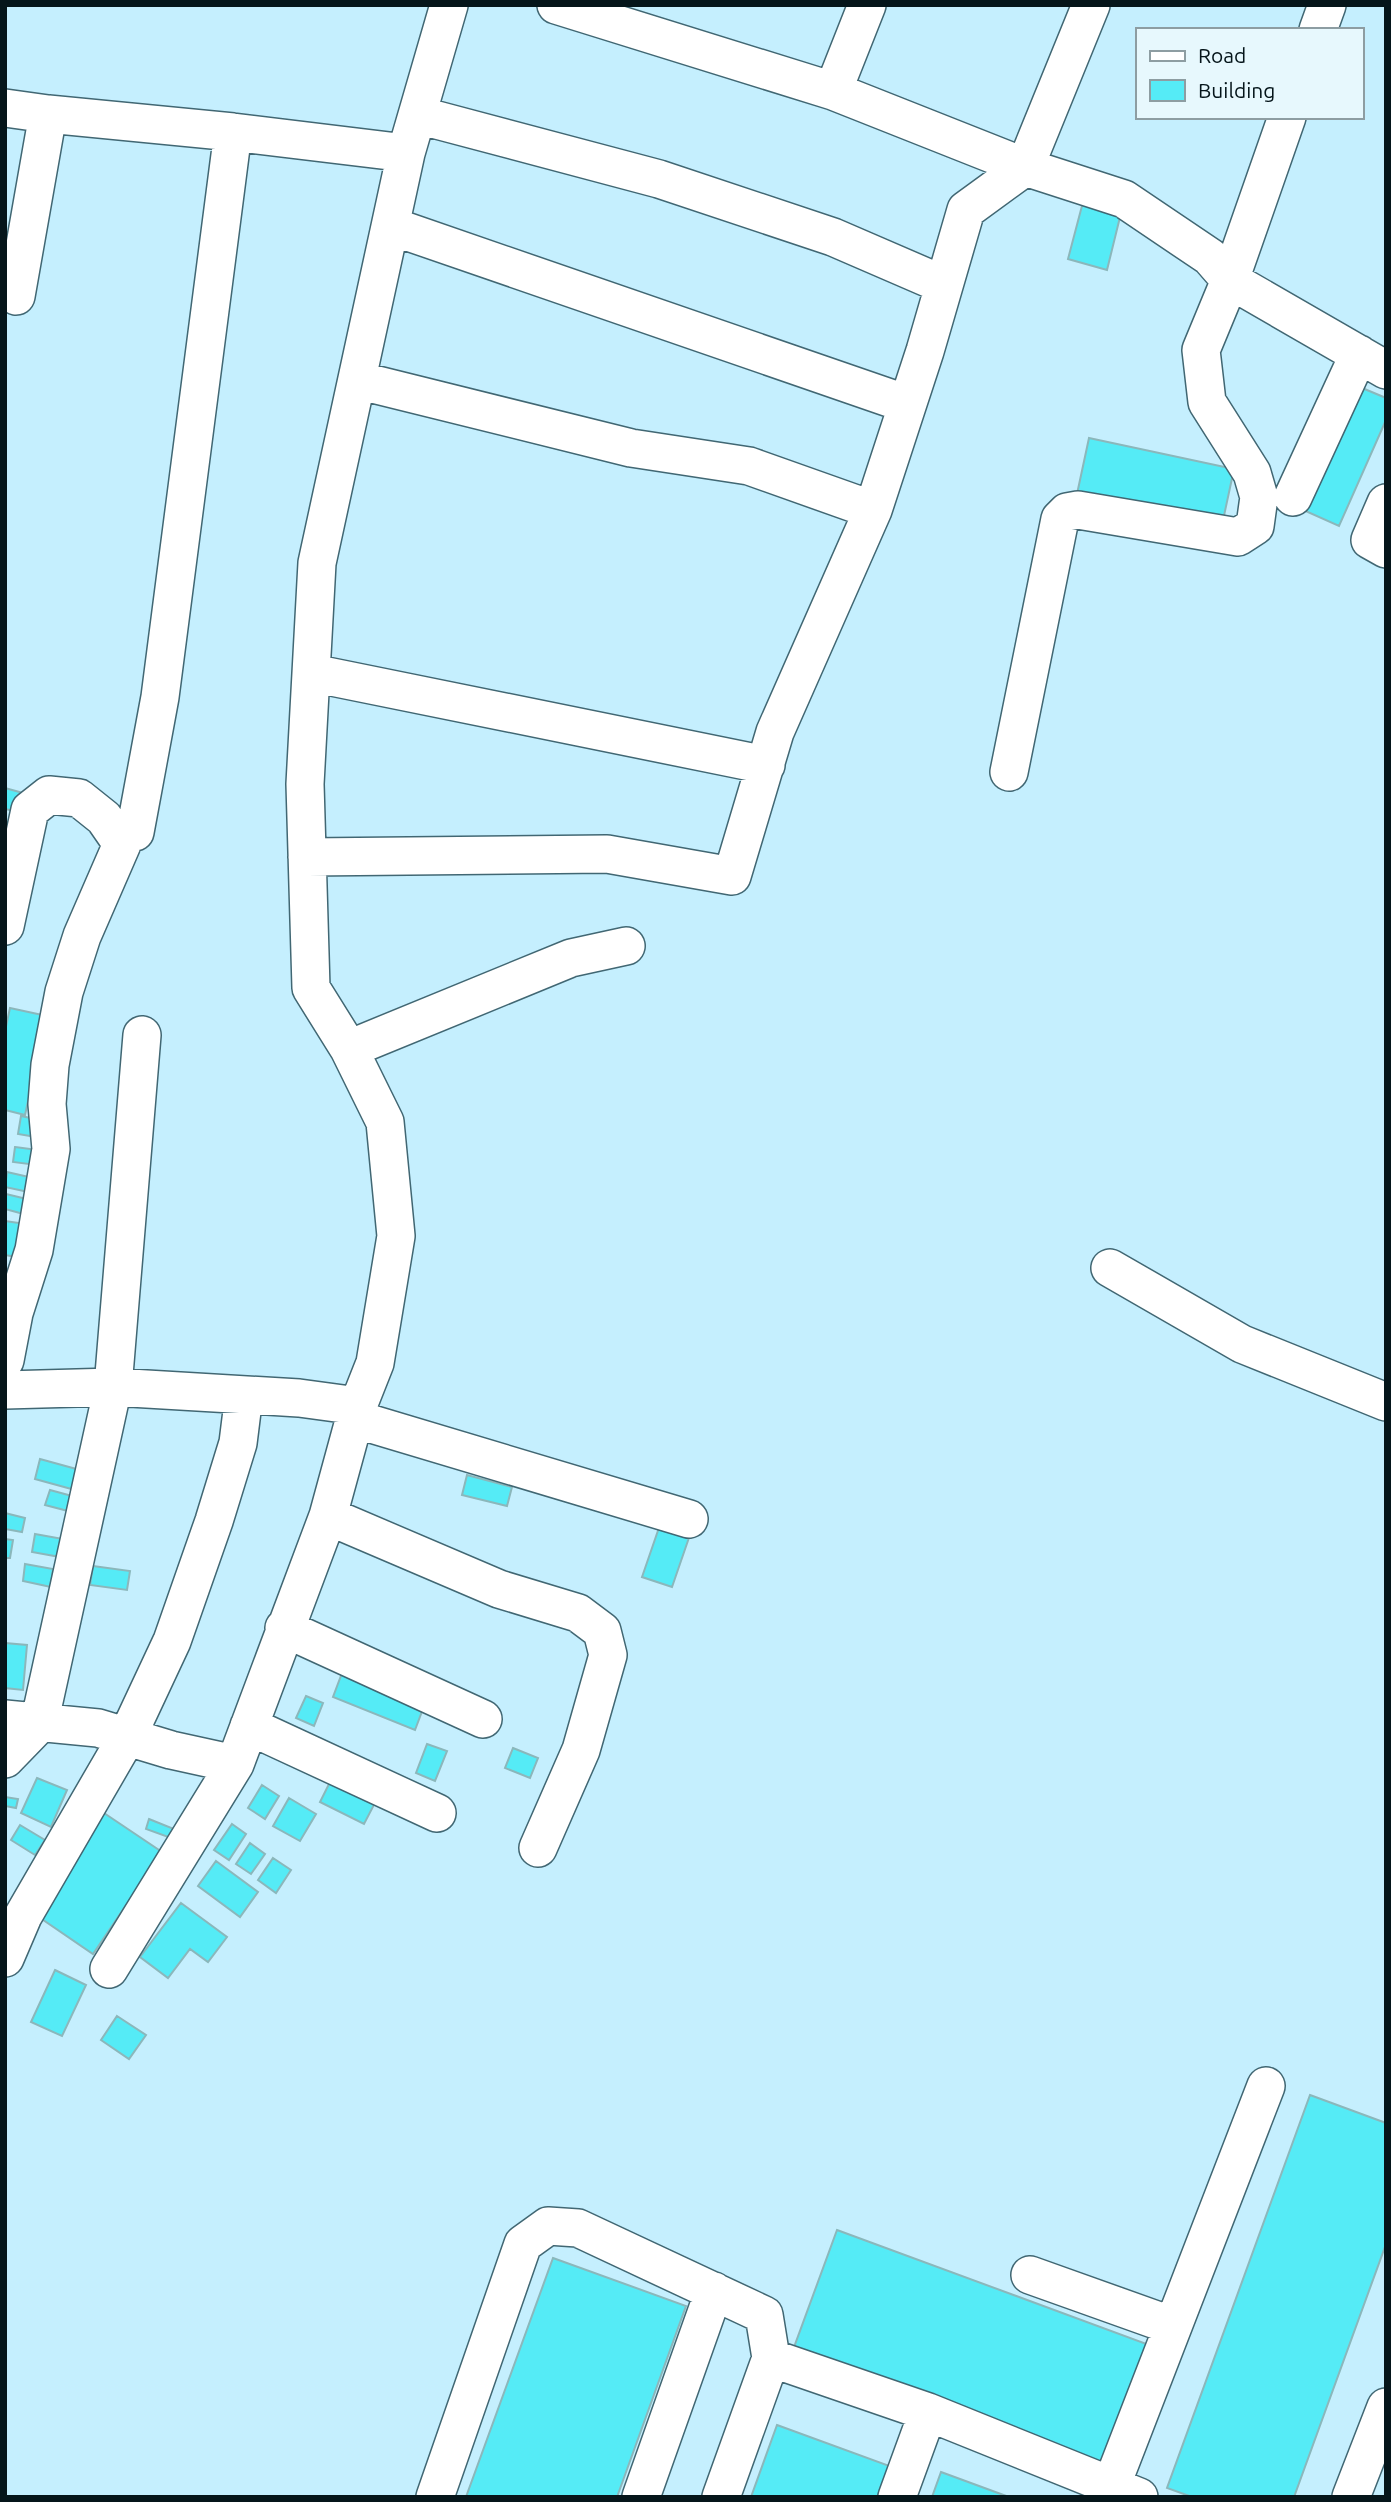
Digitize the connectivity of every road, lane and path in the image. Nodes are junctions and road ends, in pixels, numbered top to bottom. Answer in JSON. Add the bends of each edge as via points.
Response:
{"nodes":[{"id":1,"x":449,"y":5,"type":"edge"},
{"id":2,"x":556,"y":5,"type":"edge"},
{"id":3,"x":867,"y":5,"type":"edge"},
{"id":4,"x":1091,"y":5,"type":"edge"},
{"id":5,"x":1327,"y":5,"type":"edge"},
{"id":6,"x":649,"y":19,"type":"edge"},
{"id":7,"x":1319,"y":28,"type":"edge"},
{"id":8,"x":833,"y":91,"type":"junction"},
{"id":9,"x":5,"y":108,"type":"edge"},
{"id":10,"x":48,"y":114,"type":"junction"},
{"id":11,"x":418,"y":115,"type":"junction"},
{"id":12,"x":1286,"y":119,"type":"edge"},
{"id":13,"x":233,"y":132,"type":"junction"},
{"id":14,"x":406,"y":153,"type":"junction"},
{"id":15,"x":1026,"y":167,"type":"junction"},
{"id":16,"x":391,"y":226,"type":"junction"},
{"id":17,"x":1230,"y":280,"type":"junction"},
{"id":18,"x":944,"y":285,"type":"junction"},
{"id":19,"x":16,"y":296,"type":"dead end"},
{"id":20,"x":1372,"y":362,"type":"edge"},
{"id":21,"x":357,"y":380,"type":"junction"},
{"id":22,"x":907,"y":404,"type":"junction"},
{"id":23,"x":1293,"y":497,"type":"dead end"},
{"id":24,"x":1386,"y":503,"type":"edge"},
{"id":25,"x":873,"y":510,"type":"junction"},
{"id":26,"x":1386,"y":549,"type":"edge"},
{"id":27,"x":312,"y":673,"type":"junction"},
{"id":28,"x":766,"y":765,"type":"junction"},
{"id":29,"x":1010,"y":772,"type":"dead end"},
{"id":30,"x":135,"y":832,"type":"dead end"},
{"id":31,"x":307,"y":857,"type":"junction"},
{"id":32,"x":5,"y":926,"type":"edge"},
{"id":33,"x":626,"y":946,"type":"dead end"},
{"id":34,"x":142,"y":1035,"type":"dead end"},
{"id":35,"x":349,"y":1049,"type":"junction"},
{"id":36,"x":1110,"y":1268,"type":"dead end"},
{"id":37,"x":5,"y":1360,"type":"edge"},
{"id":38,"x":113,"y":1387,"type":"junction"},
{"id":39,"x":5,"y":1390,"type":"edge"},
{"id":40,"x":244,"y":1395,"type":"junction"},
{"id":41,"x":1386,"y":1402,"type":"edge"},
{"id":42,"x":357,"y":1413,"type":"junction"},
{"id":43,"x":328,"y":1516,"type":"junction"},
{"id":44,"x":689,"y":1519,"type":"dead end"},
{"id":45,"x":285,"y":1628,"type":"junction"},
{"id":46,"x":484,"y":1720,"type":"dead end"},
{"id":47,"x":22,"y":1721,"type":"edge"},
{"id":48,"x":249,"y":1726,"type":"junction"},
{"id":49,"x":128,"y":1735,"type":"junction"},
{"id":50,"x":5,"y":1759,"type":"edge"},
{"id":51,"x":235,"y":1764,"type":"junction"},
{"id":52,"x":437,"y":1813,"type":"dead end"},
{"id":53,"x":538,"y":1848,"type":"dead end"},
{"id":54,"x":5,"y":1958,"type":"edge"},
{"id":55,"x":109,"y":1969,"type":"dead end"},
{"id":56,"x":1266,"y":2086,"type":"dead end"},
{"id":57,"x":1030,"y":2275,"type":"dead end"},
{"id":58,"x":714,"y":2291,"type":"junction"},
{"id":59,"x":1173,"y":2326,"type":"junction"},
{"id":60,"x":772,"y":2358,"type":"junction"},
{"id":61,"x":1386,"y":2407,"type":"edge"},
{"id":62,"x":928,"y":2412,"type":"junction"},
{"id":63,"x":1119,"y":2493,"type":"edge"},
{"id":64,"x":435,"y":2497,"type":"edge"},
{"id":65,"x":641,"y":2497,"type":"edge"},
{"id":66,"x":721,"y":2497,"type":"edge"},
{"id":67,"x":897,"y":2497,"type":"edge"},
{"id":68,"x":1351,"y":2497,"type":"edge"}],
"edges":[{"from":1,"to":11,"type":"street"},
{"from":2,"to":6,"type":"street"},
{"from":3,"to":8,"type":"street"},
{"from":4,"to":15,"type":"street"},
{"from":5,"to":7,"type":"street"},
{"from":6,"to":8,"type":"street"},
{"from":8,"to":15,"type":"street"},
{"from":9,"to":10,"type":"street"},
{"from":10,"to":13,"type":"street"},
{"from":10,"to":19,"type":"street"},
{"from":11,"to":14,"type":"street"},
{"from":11,"to":18,"type":"street","via":[[659,179],[833,237]]},
{"from":12,"to":17,"type":"street"},
{"from":13,"to":14,"type":"street"},
{"from":13,"to":30,"type":"street","via":[[160,697]]},
{"from":14,"to":16,"type":"street"},
{"from":15,"to":17,"type":"street","via":[[1124,200],[1210,257]]},
{"from":15,"to":18,"type":"street","via":[[966,210]]},
{"from":16,"to":21,"type":"street"},
{"from":16,"to":22,"type":"street"},
{"from":17,"to":20,"type":"street"},
{"from":17,"to":29,"type":"street","via":[[1201,350],[1207,402],[1252,473],[1259,497],[1255,526],[1238,537],[1079,510],[1060,519]]},
{"from":18,"to":22,"type":"street"},
{"from":20,"to":23,"type":"street"},
{"from":21,"to":25,"type":"street","via":[[631,448],[749,466]]},
{"from":21,"to":27,"type":"street","via":[[317,563]]},
{"from":22,"to":25,"type":"street"},
{"from":24,"to":26,"type":"street","via":[[1370,540]]},
{"from":25,"to":28,"type":"street","via":[[775,732]]},
{"from":27,"to":28,"type":"street"},
{"from":27,"to":31,"type":"street","via":[[305,783]]},
{"from":28,"to":31,"type":"street","via":[[732,876],[607,855]]},
{"from":31,"to":35,"type":"street","via":[[311,988]]},
{"from":32,"to":37,"type":"street","via":[[30,810],[48,795],[79,797],[104,818],[122,844],[82,936],[64,992],[50,1065],[51,1149],[34,1250]]},
{"from":33,"to":35,"type":"street","via":[[572,958]]},
{"from":34,"to":38,"type":"street"},
{"from":35,"to":42,"type":"street","via":[[385,1122],[396,1236],[375,1363]]},
{"from":36,"to":41,"type":"street","via":[[1242,1345]]},
{"from":38,"to":39,"type":"street"},
{"from":38,"to":40,"type":"street"},
{"from":38,"to":47,"type":"street"},
{"from":40,"to":42,"type":"street","via":[[299,1398]]},
{"from":40,"to":49,"type":"street","via":[[238,1443],[214,1521],[172,1641]]},
{"from":42,"to":43,"type":"street"},
{"from":42,"to":44,"type":"street"},
{"from":43,"to":45,"type":"street"},
{"from":43,"to":53,"type":"street","via":[[499,1589],[578,1613],[601,1631],[608,1655],[581,1750]]},
{"from":45,"to":46,"type":"street"},
{"from":45,"to":48,"type":"street"},
{"from":47,"to":49,"type":"street"},
{"from":47,"to":50,"type":"street"},
{"from":48,"to":51,"type":"street"},
{"from":48,"to":52,"type":"street"},
{"from":49,"to":51,"type":"street"},
{"from":49,"to":54,"type":"street","via":[[23,1916]]},
{"from":51,"to":55,"type":"street"},
{"from":56,"to":59,"type":"street"},
{"from":57,"to":59,"type":"street"},
{"from":58,"to":60,"type":"street","via":[[764,2315]]},
{"from":58,"to":64,"type":"street","via":[[578,2228],[548,2226],[523,2244]]},
{"from":58,"to":65,"type":"street"},
{"from":59,"to":63,"type":"street"},
{"from":60,"to":62,"type":"street"},
{"from":60,"to":66,"type":"street"},
{"from":61,"to":68,"type":"street"},
{"from":62,"to":63,"type":"street"},
{"from":62,"to":67,"type":"street"}]}
